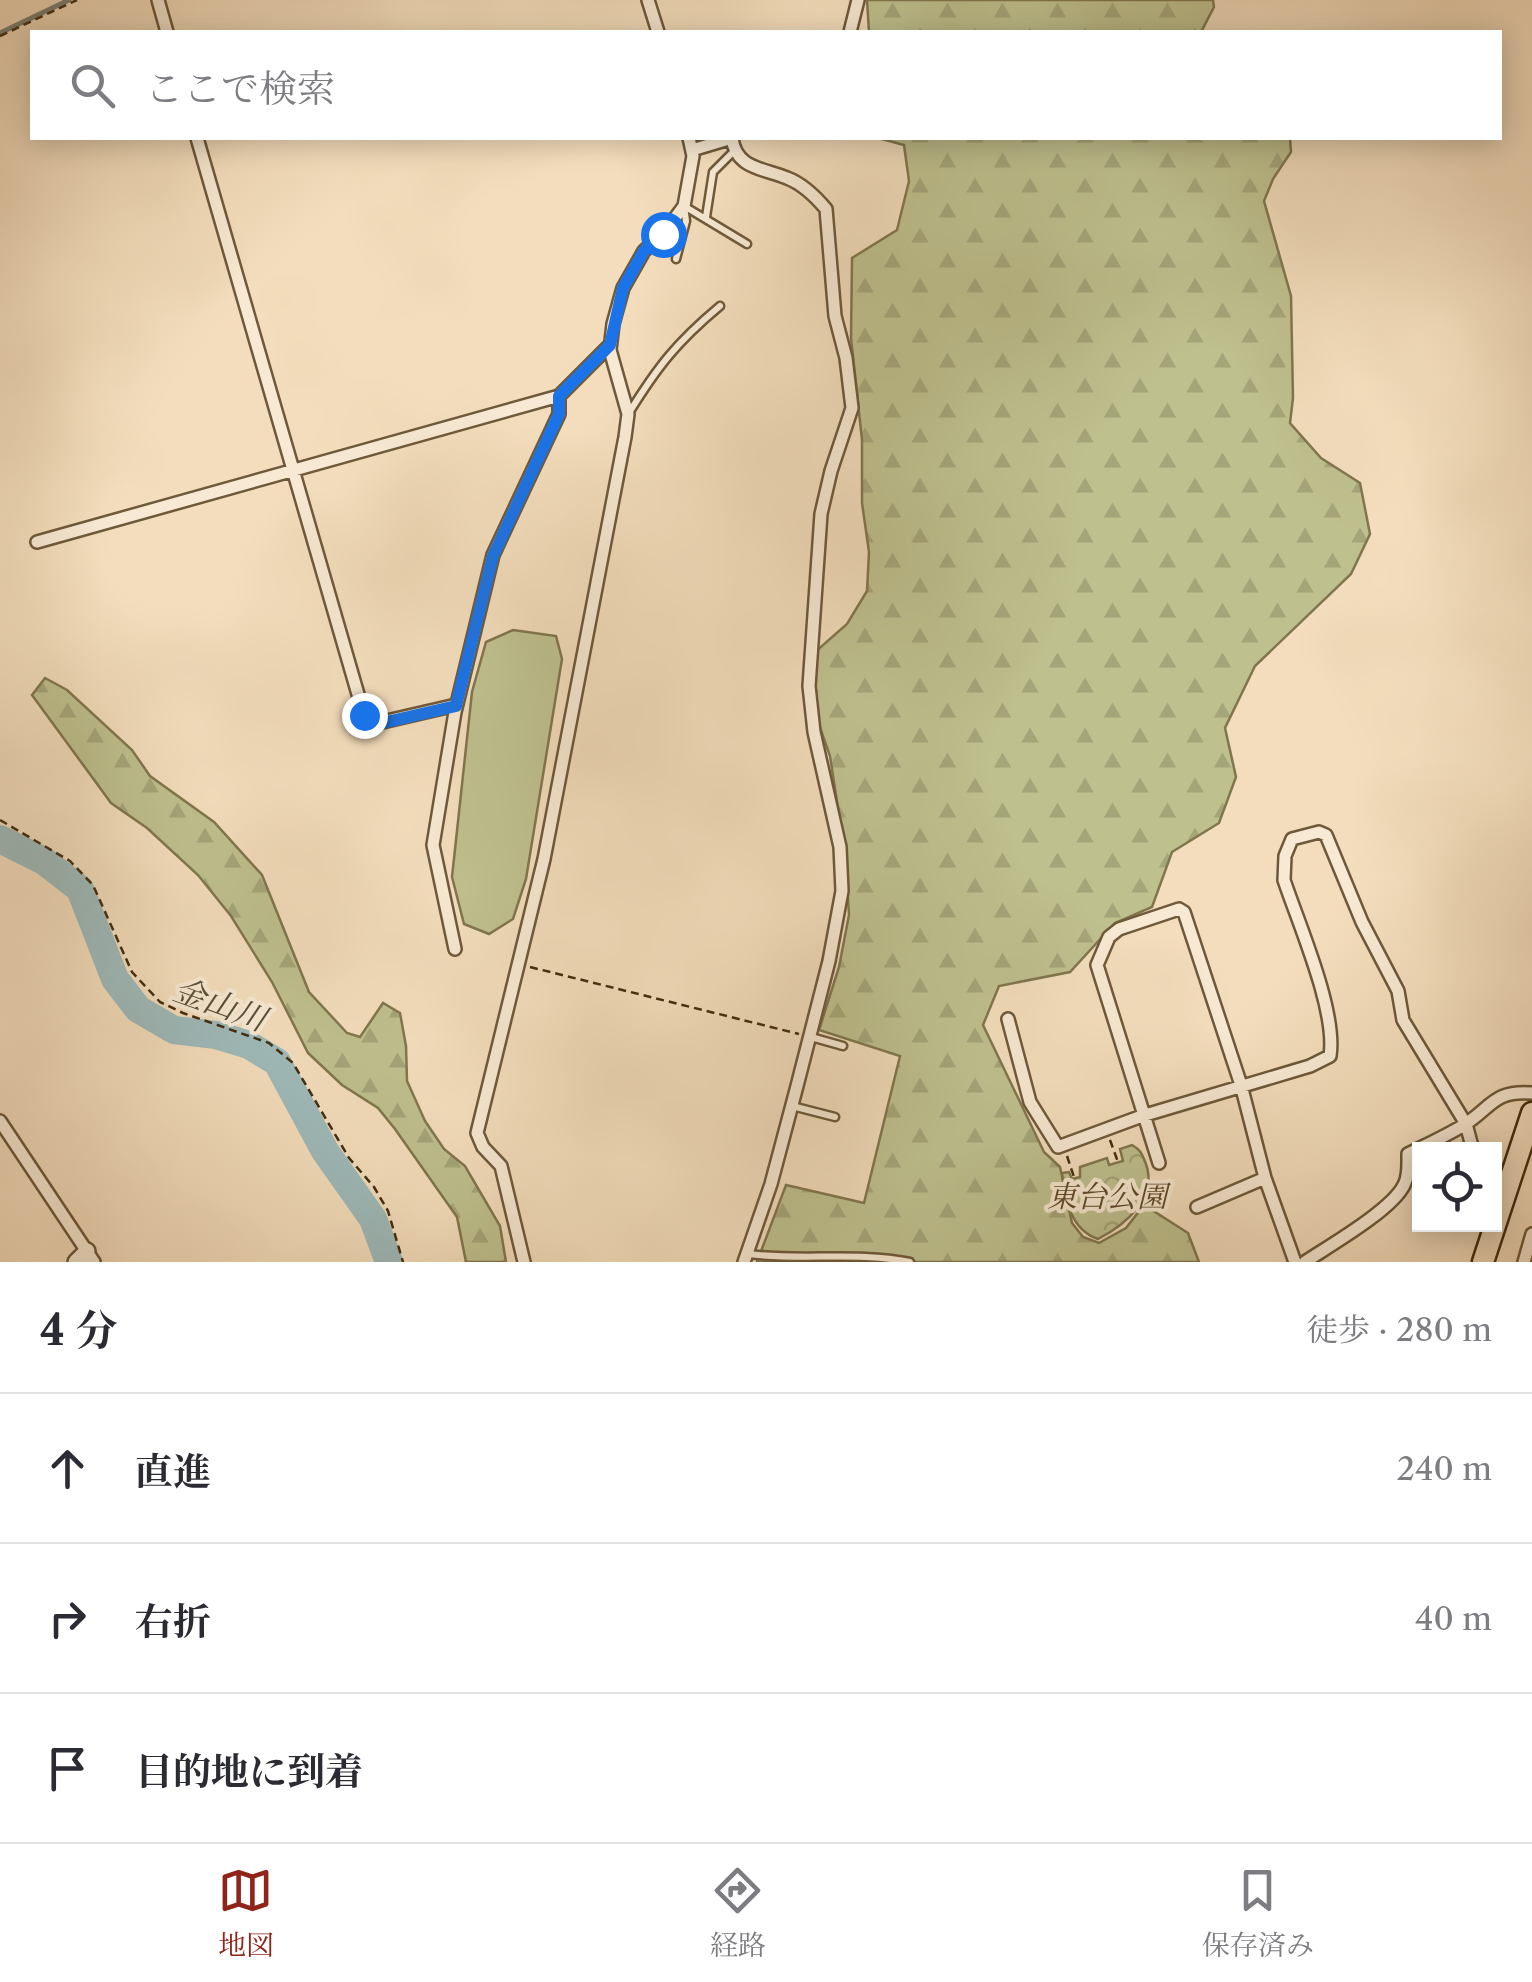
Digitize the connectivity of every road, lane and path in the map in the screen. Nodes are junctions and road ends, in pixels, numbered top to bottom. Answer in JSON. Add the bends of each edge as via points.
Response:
{"nodes":[{"id":1,"x":77,"y":0,"type":"edge"},
{"id":2,"x":158,"y":0,"type":"edge"},
{"id":3,"x":648,"y":0,"type":"edge"},
{"id":4,"x":858,"y":0,"type":"edge"},
{"id":5,"x":166,"y":30,"type":"edge"},
{"id":6,"x":657,"y":30,"type":"edge"},
{"id":7,"x":850,"y":30,"type":"edge"},
{"id":8,"x":0,"y":36,"type":"edge"},
{"id":9,"x":199,"y":140,"type":"edge"},
{"id":10,"x":734,"y":142,"type":"edge"},
{"id":11,"x":691,"y":144,"type":"edge"},
{"id":12,"x":684,"y":206,"type":"junction"},
{"id":13,"x":706,"y":218,"type":"junction"},
{"id":14,"x":748,"y":244,"type":"dead end"},
{"id":15,"x":676,"y":259,"type":"dead end"},
{"id":16,"x":720,"y":306,"type":"dead end"},
{"id":17,"x":610,"y":345,"type":"junction"},
{"id":18,"x":559,"y":396,"type":"junction"},
{"id":19,"x":628,"y":414,"type":"junction"},
{"id":20,"x":293,"y":469,"type":"junction"},
{"id":21,"x":37,"y":542,"type":"dead end"},
{"id":22,"x":456,"y":706,"type":"junction"},
{"id":23,"x":0,"y":820,"type":"edge"},
{"id":24,"x":454,"y":949,"type":"dead end"},
{"id":25,"x":519,"y":964,"type":"junction"},
{"id":26,"x":1008,"y":1020,"type":"dead end"},
{"id":27,"x":810,"y":1037,"type":"junction"},
{"id":28,"x":843,"y":1046,"type":"dead end"},
{"id":29,"x":1241,"y":1085,"type":"junction"},
{"id":30,"x":1532,"y":1093,"type":"edge"},
{"id":31,"x":792,"y":1106,"type":"junction"},
{"id":32,"x":1532,"y":1112,"type":"edge"},
{"id":33,"x":1142,"y":1116,"type":"junction"},
{"id":34,"x":834,"y":1117,"type":"dead end"},
{"id":35,"x":0,"y":1121,"type":"edge"},
{"id":36,"x":1466,"y":1124,"type":"junction"},
{"id":37,"x":1107,"y":1129,"type":"junction"},
{"id":38,"x":1471,"y":1142,"type":"edge"},
{"id":39,"x":1063,"y":1145,"type":"junction"},
{"id":40,"x":1118,"y":1162,"type":"dead end"},
{"id":41,"x":1159,"y":1163,"type":"dead end"},
{"id":42,"x":1074,"y":1177,"type":"dead end"},
{"id":43,"x":1265,"y":1178,"type":"junction"},
{"id":44,"x":1196,"y":1207,"type":"dead end"},
{"id":45,"x":1484,"y":1232,"type":"edge"},
{"id":46,"x":1532,"y":1234,"type":"edge"},
{"id":47,"x":1485,"y":1257,"type":"edge"},
{"id":48,"x":85,"y":1258,"type":"edge"},
{"id":49,"x":746,"y":1258,"type":"edge"},
{"id":50,"x":403,"y":1262,"type":"edge"},
{"id":51,"x":524,"y":1262,"type":"edge"},
{"id":52,"x":910,"y":1262,"type":"edge"},
{"id":53,"x":1294,"y":1262,"type":"edge"},
{"id":54,"x":1304,"y":1262,"type":"edge"},
{"id":55,"x":1524,"y":1262,"type":"edge"}],
"edges":[{"from":1,"to":8,"type":"path"},
{"from":2,"to":5,"type":"street"},
{"from":3,"to":6,"type":"street"},
{"from":4,"to":7,"type":"street"},
{"from":9,"to":20,"type":"street"},
{"from":10,"to":11,"type":"street"},
{"from":10,"to":13,"type":"lane","via":[[712,172]]},
{"from":10,"to":27,"type":"street","via":[[749,166],[790,178],[826,209],[835,316],[851,390],[848,426],[820,514],[812,610],[809,708],[842,872]]},
{"from":11,"to":12,"type":"street"},
{"from":12,"to":13,"type":"lane"},
{"from":12,"to":15,"type":"lane"},
{"from":12,"to":17,"type":"street","via":[[644,251],[623,288]]},
{"from":13,"to":14,"type":"lane"},
{"from":16,"to":19,"type":"lane","via":[[680,339]]},
{"from":17,"to":18,"type":"street"},
{"from":17,"to":19,"type":"street"},
{"from":18,"to":20,"type":"street"},
{"from":18,"to":22,"type":"street","via":[[559,414],[493,556]]},
{"from":19,"to":25,"type":"street"},
{"from":20,"to":21,"type":"street"},
{"from":20,"to":22,"type":"street","via":[[364,715],[378,724]]},
{"from":22,"to":24,"type":"street","via":[[433,845]]},
{"from":23,"to":50,"type":"path","via":[[70,862],[93,885],[132,972],[160,1002],[270,1042],[294,1063],[348,1158],[388,1211]]},
{"from":25,"to":27,"type":"path"},
{"from":25,"to":51,"type":"street","via":[[477,1133],[500,1166]]},
{"from":26,"to":39,"type":"street","via":[[1030,1102],[1058,1147]]},
{"from":27,"to":28,"type":"lane"},
{"from":27,"to":31,"type":"street"},
{"from":29,"to":33,"type":"street"},
{"from":29,"to":33,"type":"street","via":[[1179,909],[1119,929],[1097,964]]},
{"from":29,"to":36,"type":"street","via":[[1330,1056],[1327,1014],[1284,880],[1292,840],[1319,832],[1398,991],[1403,1020]]},
{"from":29,"to":43,"type":"street"},
{"from":30,"to":36,"type":"street","via":[[1493,1099]]},
{"from":31,"to":34,"type":"lane"},
{"from":31,"to":49,"type":"street"},
{"from":32,"to":47,"type":"highway"},
{"from":33,"to":37,"type":"street"},
{"from":33,"to":41,"type":"street"},
{"from":35,"to":48,"type":"street"},
{"from":36,"to":38,"type":"street"},
{"from":36,"to":54,"type":"street","via":[[1408,1154],[1398,1195]]},
{"from":37,"to":39,"type":"street"},
{"from":37,"to":40,"type":"path"},
{"from":39,"to":42,"type":"path"},
{"from":43,"to":44,"type":"street"},
{"from":43,"to":53,"type":"street"},
{"from":45,"to":47,"type":"street"},
{"from":46,"to":55,"type":"street"},
{"from":49,"to":52,"type":"lane"}]}
